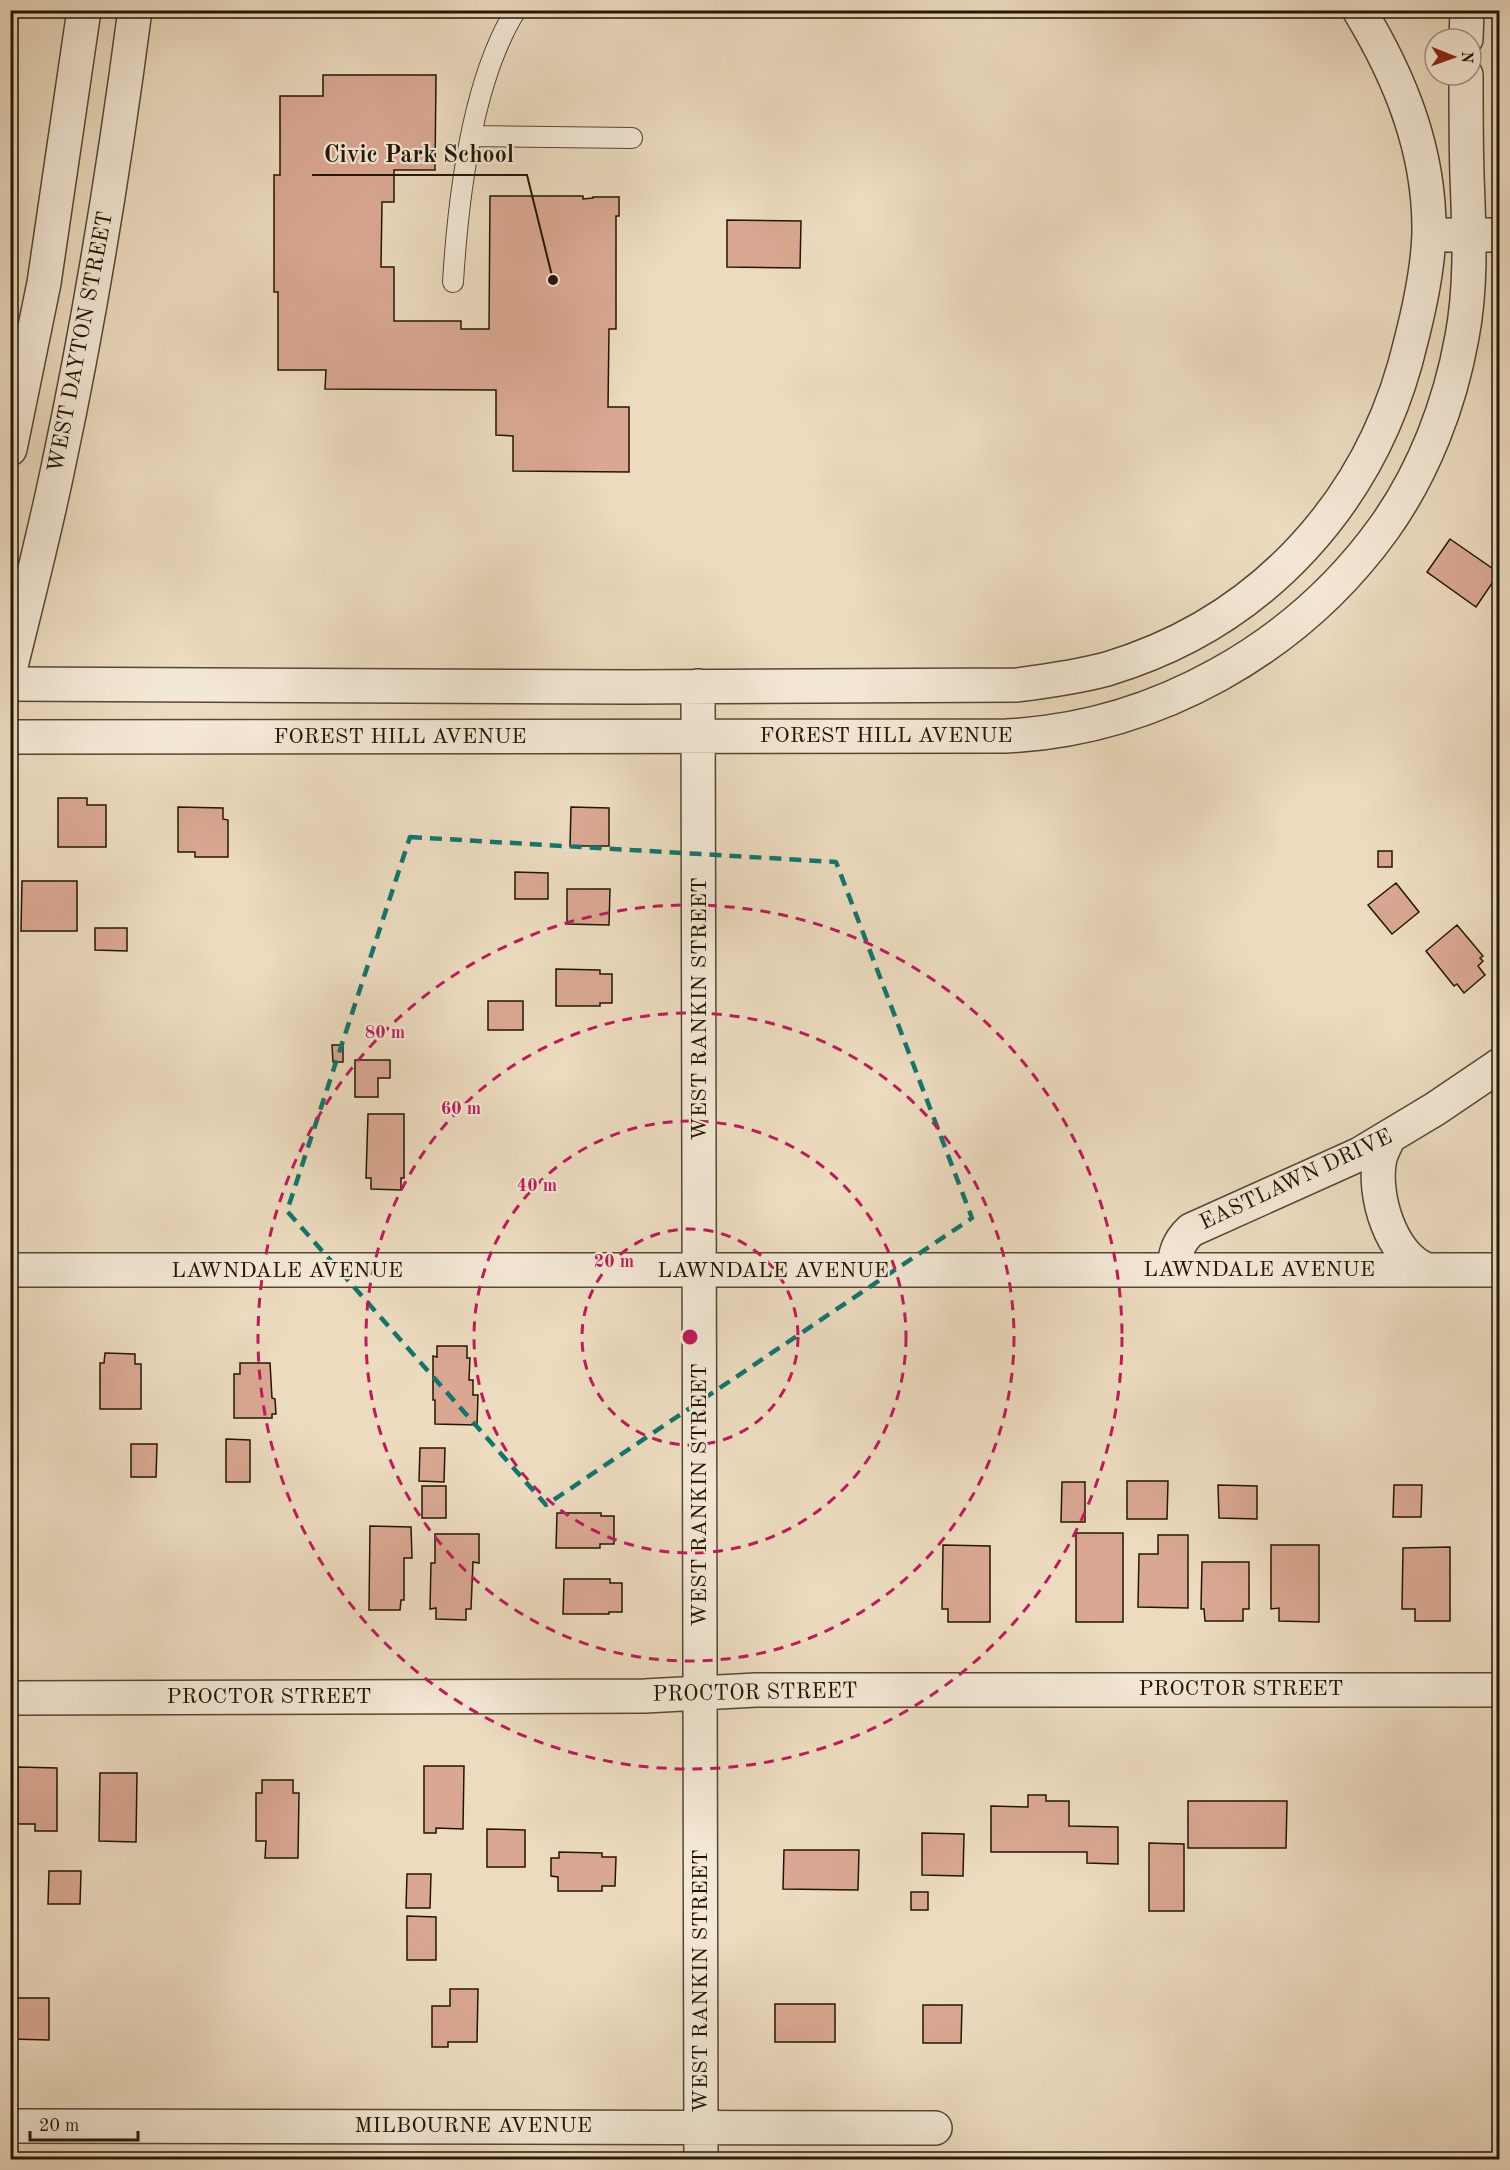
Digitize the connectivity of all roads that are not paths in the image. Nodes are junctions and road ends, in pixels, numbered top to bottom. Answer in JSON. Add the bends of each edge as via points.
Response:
{"nodes":[{"id":1,"x":84,"y":10,"type":"edge"},
{"id":2,"x":135,"y":10,"type":"edge"},
{"id":3,"x":516,"y":10,"type":"edge"},
{"id":4,"x":1359,"y":10,"type":"edge"},
{"id":5,"x":1467,"y":10,"type":"edge"},
{"id":6,"x":1466,"y":27,"type":"edge"},
{"id":7,"x":1467,"y":87,"type":"edge"},
{"id":8,"x":472,"y":136,"type":"junction"},
{"id":9,"x":632,"y":138,"type":"dead end"},
{"id":10,"x":54,"y":217,"type":"junction"},
{"id":11,"x":105,"y":225,"type":"junction"},
{"id":12,"x":1429,"y":235,"type":"junction"},
{"id":13,"x":1484,"y":235,"type":"edge"},
{"id":14,"x":453,"y":282,"type":"dead end"},
{"id":15,"x":10,"y":449,"type":"edge"},
{"id":16,"x":10,"y":670,"type":"edge"},
{"id":17,"x":10,"y":684,"type":"edge"},
{"id":18,"x":461,"y":686,"type":"junction"},
{"id":19,"x":698,"y":686,"type":"junction"},
{"id":20,"x":10,"y":737,"type":"edge"},
{"id":21,"x":461,"y":737,"type":"junction"},
{"id":22,"x":699,"y":737,"type":"junction"},
{"id":23,"x":1500,"y":1065,"type":"edge"},
{"id":24,"x":1389,"y":1137,"type":"junction"},
{"id":25,"x":10,"y":1270,"type":"edge"},
{"id":26,"x":700,"y":1270,"type":"junction"},
{"id":27,"x":1174,"y":1270,"type":"junction"},
{"id":28,"x":1428,"y":1270,"type":"junction"},
{"id":29,"x":1500,"y":1270,"type":"edge"},
{"id":30,"x":1500,"y":1690,"type":"edge"},
{"id":31,"x":700,"y":1693,"type":"junction"},
{"id":32,"x":10,"y":1698,"type":"edge"},
{"id":33,"x":10,"y":2126,"type":"edge"},
{"id":34,"x":701,"y":2127,"type":"junction"},
{"id":35,"x":935,"y":2128,"type":"dead end"},
{"id":36,"x":701,"y":2160,"type":"edge"}],
"edges":[{"from":1,"to":10,"type":"street"},
{"from":2,"to":11,"type":"street","name":"WEST DAYTON STREET"},
{"from":3,"to":8,"type":"lane","via":[[489,66]]},
{"from":4,"to":12,"type":"street","via":[[1395,74],[1415,130]]},
{"from":5,"to":6,"type":"street"},
{"from":7,"to":13,"type":"street","name":"FOREST HILL AVENUE"},
{"from":8,"to":9,"type":"lane"},
{"from":8,"to":14,"type":"lane"},
{"from":10,"to":11,"type":"street"},
{"from":10,"to":15,"type":"street"},
{"from":11,"to":16,"type":"street","name":"WEST DAYTON STREET","via":[[62,451]]},
{"from":12,"to":13,"type":"street"},
{"from":12,"to":19,"type":"street","via":[[1419,308],[1406,363],[1381,433],[1364,466],[1326,521],[1283,568],[1196,632],[1108,668],[1017,685]]},
{"from":13,"to":22,"type":"street","name":"FOREST HILL AVENUE","via":[[1442,416],[1415,475],[1384,527],[1318,602],[1269,642],[1220,674],[1156,704],[1107,720],[1049,732],[979,737]]},
{"from":17,"to":18,"type":"street"},
{"from":18,"to":19,"type":"street"},
{"from":18,"to":21,"type":"street"},
{"from":19,"to":22,"type":"street","name":"WEST RANKIN STREET"},
{"from":20,"to":21,"type":"street","name":"FOREST HILL AVENUE"},
{"from":21,"to":22,"type":"street","name":"FOREST HILL AVENUE"},
{"from":22,"to":26,"type":"street","name":"WEST RANKIN STREET"},
{"from":23,"to":24,"type":"street","name":"EASTLAWN DRIVE"},
{"from":24,"to":27,"type":"street","name":"EASTLAWN DRIVE","via":[[1343,1163],[1191,1230],[1176,1249]]},
{"from":24,"to":28,"type":"street","via":[[1379,1167],[1384,1209],[1399,1248],[1412,1262]]},
{"from":25,"to":26,"type":"street","name":"LAWNDALE AVENUE"},
{"from":26,"to":27,"type":"street","name":"LAWNDALE AVENUE"},
{"from":26,"to":31,"type":"street","name":"WEST RANKIN STREET"},
{"from":27,"to":28,"type":"street","name":"LAWNDALE AVENUE"},
{"from":28,"to":29,"type":"street","name":"LAWNDALE AVENUE"},
{"from":30,"to":31,"type":"street","name":"PROCTOR STREET"},
{"from":31,"to":32,"type":"street","name":"PROCTOR STREET"},
{"from":31,"to":34,"type":"street","name":"WEST RANKIN STREET"},
{"from":33,"to":34,"type":"street","name":"MILBOURNE AVENUE"},
{"from":34,"to":35,"type":"street","name":"MILBOURNE AVENUE"},
{"from":34,"to":36,"type":"street","name":"WEST RANKIN STREET"}]}
